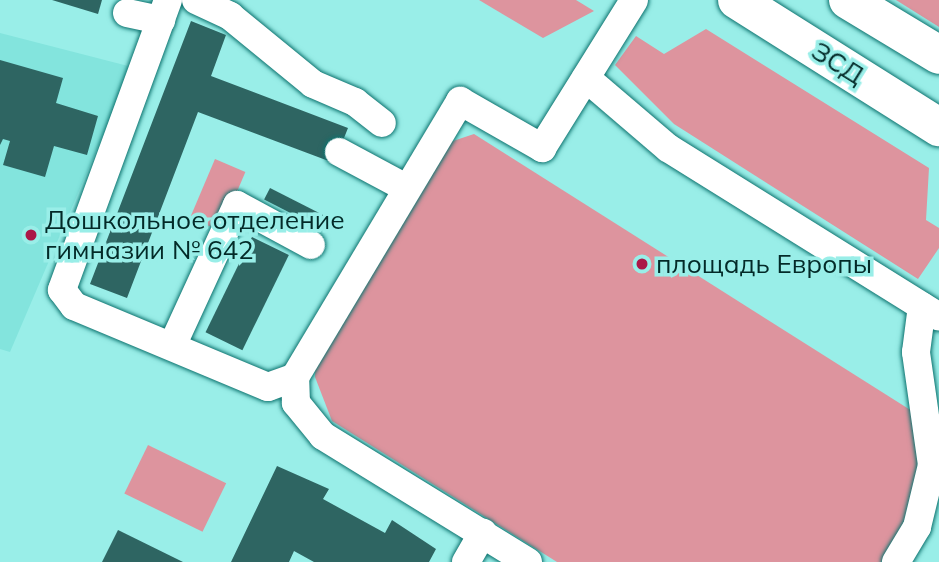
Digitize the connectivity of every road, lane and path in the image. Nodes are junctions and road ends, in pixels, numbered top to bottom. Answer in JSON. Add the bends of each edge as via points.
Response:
{"nodes":[{"id":1,"x":196,"y":0,"type":"edge"},
{"id":2,"x":737,"y":0,"type":"edge"},
{"id":3,"x":848,"y":0,"type":"edge"},
{"id":4,"x":165,"y":10,"type":"edge"},
{"id":5,"x":628,"y":10,"type":"edge"},
{"id":6,"x":127,"y":13,"type":"dead end"},
{"id":7,"x":939,"y":55,"type":"edge"},
{"id":8,"x":586,"y":78,"type":"junction"},
{"id":9,"x":382,"y":123,"type":"dead end"},
{"id":10,"x":939,"y":127,"type":"edge"},
{"id":11,"x":339,"y":152,"type":"dead end"},
{"id":12,"x":406,"y":188,"type":"junction"},
{"id":13,"x":311,"y":245,"type":"dead end"},
{"id":14,"x":930,"y":312,"type":"edge"},
{"id":15,"x":173,"y":344,"type":"junction"},
{"id":16,"x":295,"y":377,"type":"junction"},
{"id":17,"x":483,"y":533,"type":"junction"},
{"id":18,"x":466,"y":562,"type":"edge"},
{"id":19,"x":528,"y":562,"type":"edge"},
{"id":20,"x":897,"y":562,"type":"edge"}],
"edges":[{"from":1,"to":9,"type":"street","via":[[230,16]]},
{"from":2,"to":10,"type":"highway","name":"ЗСД"},
{"from":3,"to":7,"type":"highway"},
{"from":4,"to":6,"type":"street"},
{"from":4,"to":15,"type":"street","via":[[62,290],[74,306]]},
{"from":5,"to":8,"type":"street"},
{"from":8,"to":12,"type":"street","via":[[542,148],[460,101]]},
{"from":8,"to":14,"type":"street","via":[[668,148]]},
{"from":11,"to":12,"type":"street"},
{"from":12,"to":16,"type":"street"},
{"from":13,"to":15,"type":"street","via":[[237,205]]},
{"from":14,"to":20,"type":"street","via":[[916,352],[932,465],[917,527]]},
{"from":15,"to":16,"type":"street","via":[[268,387]]},
{"from":16,"to":17,"type":"street","via":[[296,402],[323,436]]},
{"from":17,"to":18,"type":"street"},
{"from":17,"to":19,"type":"street"}]}
